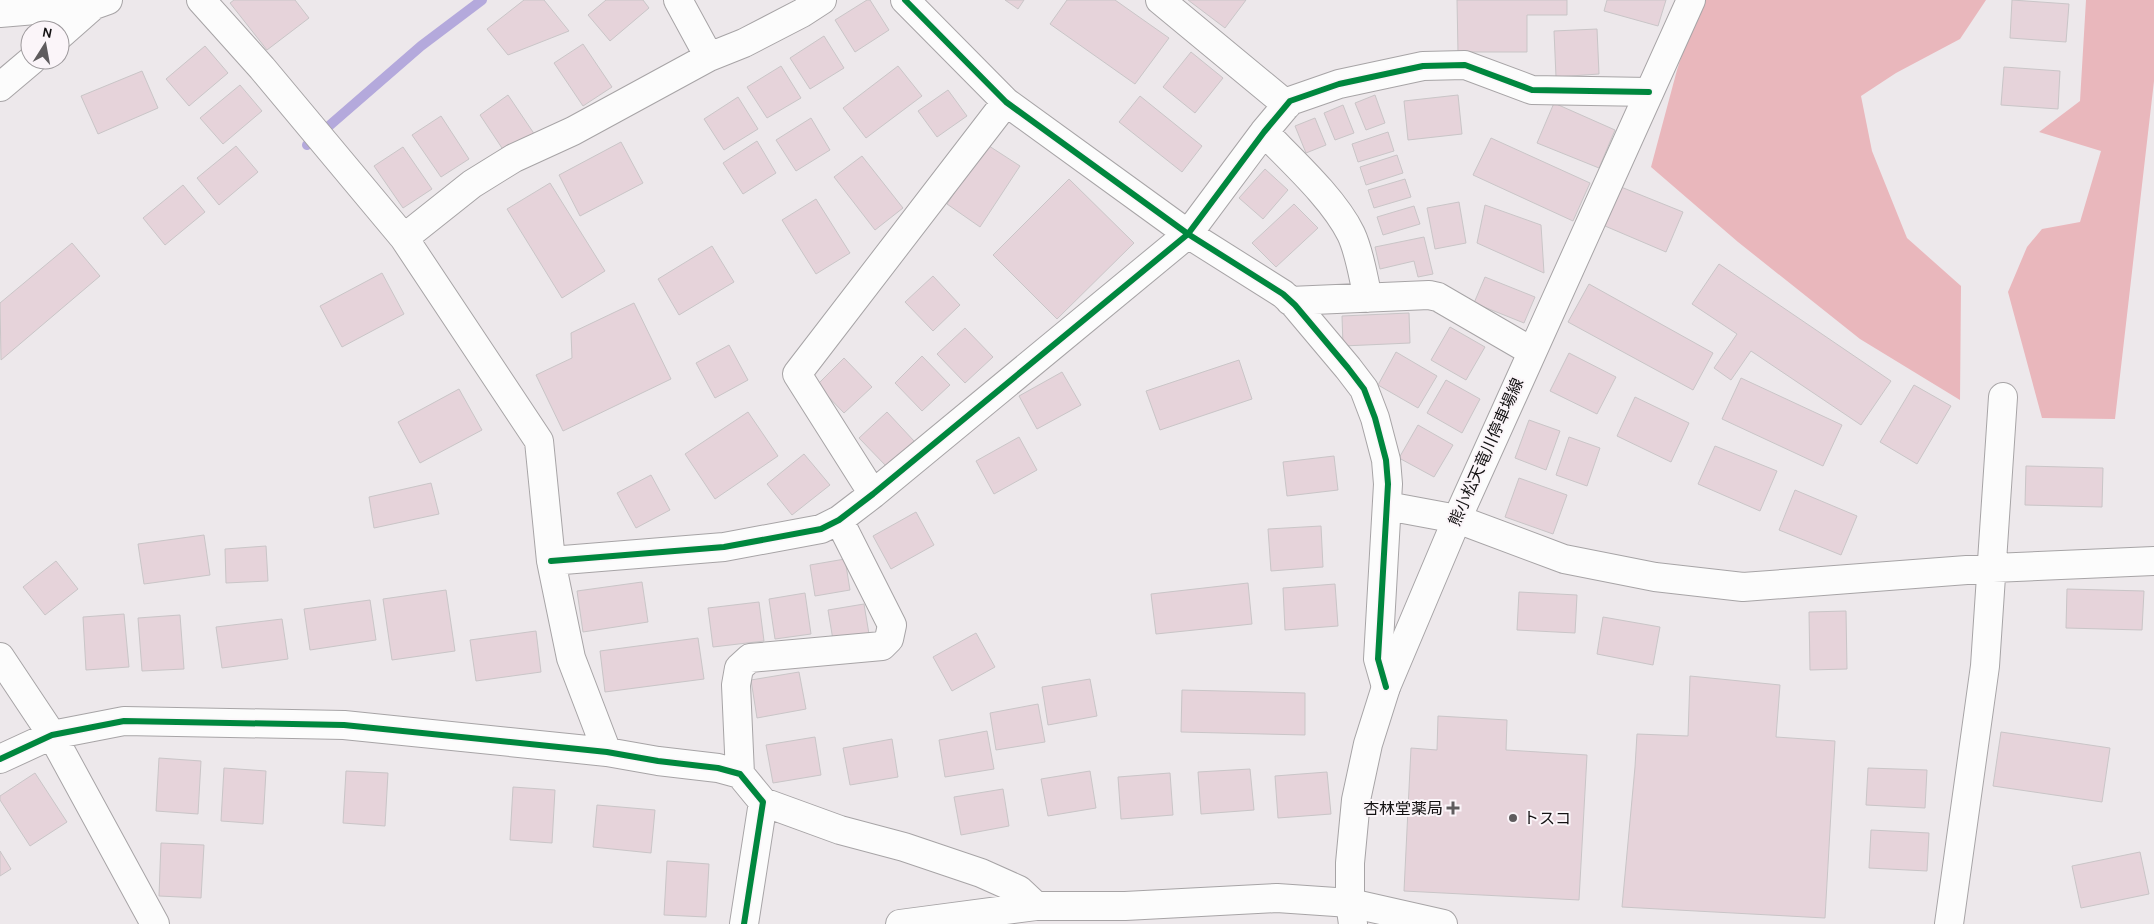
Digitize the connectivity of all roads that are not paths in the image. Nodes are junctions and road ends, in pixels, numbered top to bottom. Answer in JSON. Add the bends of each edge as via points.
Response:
{"nodes":[{"id":1,"x":201,"y":0,"type":"edge"},
{"id":2,"x":678,"y":0,"type":"edge"},
{"id":3,"x":822,"y":0,"type":"edge"},
{"id":4,"x":905,"y":0,"type":"edge"},
{"id":5,"x":1160,"y":0,"type":"edge"},
{"id":6,"x":1691,"y":0,"type":"edge"},
{"id":7,"x":101,"y":3,"type":"edge"},
{"id":8,"x":0,"y":13,"type":"edge"},
{"id":9,"x":70,"y":27,"type":"edge"},
{"id":10,"x":709,"y":57,"type":"junction"},
{"id":11,"x":21,"y":70,"type":"edge"},
{"id":12,"x":0,"y":88,"type":"edge"},
{"id":13,"x":1649,"y":92,"type":"junction"},
{"id":14,"x":1006,"y":102,"type":"junction"},
{"id":15,"x":1287,"y":105,"type":"junction"},
{"id":16,"x":1264,"y":132,"type":"junction"},
{"id":17,"x":1188,"y":234,"type":"junction"},
{"id":18,"x":404,"y":238,"type":"junction"},
{"id":19,"x":1368,"y":298,"type":"junction"},
{"id":20,"x":1290,"y":301,"type":"junction"},
{"id":21,"x":1531,"y":351,"type":"junction"},
{"id":22,"x":2003,"y":397,"type":"dead end"},
{"id":23,"x":873,"y":494,"type":"junction"},
{"id":24,"x":1387,"y":506,"type":"junction"},
{"id":25,"x":1457,"y":518,"type":"junction"},
{"id":26,"x":839,"y":520,"type":"junction"},
{"id":27,"x":551,"y":562,"type":"junction"},
{"id":28,"x":2154,"y":562,"type":"edge"},
{"id":29,"x":1993,"y":568,"type":"junction"},
{"id":30,"x":0,"y":658,"type":"edge"},
{"id":31,"x":1386,"y":687,"type":"junction"},
{"id":32,"x":52,"y":735,"type":"junction"},
{"id":33,"x":607,"y":752,"type":"junction"},
{"id":34,"x":0,"y":759,"type":"edge"},
{"id":35,"x":740,"y":774,"type":"junction"},
{"id":36,"x":763,"y":802,"type":"junction"},
{"id":37,"x":1036,"y":906,"type":"junction"},
{"id":38,"x":1351,"y":914,"type":"edge"},
{"id":39,"x":155,"y":924,"type":"edge"},
{"id":40,"x":744,"y":924,"type":"edge"},
{"id":41,"x":900,"y":924,"type":"edge"},
{"id":42,"x":1442,"y":924,"type":"edge"},
{"id":43,"x":1949,"y":924,"type":"edge"}],
"edges":[{"from":1,"to":18,"type":"street"},
{"from":2,"to":10,"type":"street"},
{"from":3,"to":10,"type":"street","via":[[744,43]]},
{"from":4,"to":14,"type":"street"},
{"from":5,"to":15,"type":"street"},
{"from":6,"to":13,"type":"street","name":"熊小松天竜川停車場線"},
{"from":7,"to":8,"type":"street"},
{"from":7,"to":9,"type":"street"},
{"from":10,"to":18,"type":"street","via":[[573,131],[514,158],[472,184]]},
{"from":11,"to":12,"type":"street"},
{"from":13,"to":15,"type":"street","via":[[1532,90],[1465,65],[1423,66],[1339,84],[1290,101]]},
{"from":13,"to":21,"type":"street","name":"熊小松天竜川停車場線"},
{"from":14,"to":17,"type":"street"},
{"from":14,"to":23,"type":"street","via":[[797,374]]},
{"from":15,"to":16,"type":"street"},
{"from":16,"to":17,"type":"street"},
{"from":16,"to":19,"type":"street","via":[[1344,222],[1354,243]]},
{"from":17,"to":20,"type":"street"},
{"from":17,"to":23,"type":"street"},
{"from":18,"to":27,"type":"street","via":[[539,441]]},
{"from":19,"to":20,"type":"street"},
{"from":19,"to":21,"type":"street","via":[[1438,297]]},
{"from":20,"to":24,"type":"street","via":[[1364,389],[1386,460]]},
{"from":21,"to":25,"type":"street","name":"熊小松天竜川停車場線"},
{"from":22,"to":29,"type":"street"},
{"from":23,"to":26,"type":"street"},
{"from":24,"to":25,"type":"street"},
{"from":24,"to":31,"type":"street","via":[[1378,659]]},
{"from":25,"to":29,"type":"street","via":[[1564,559],[1655,577],[1744,587]]},
{"from":25,"to":31,"type":"street","name":"熊小松天竜川停車場線"},
{"from":26,"to":27,"type":"street","via":[[821,529],[724,547]]},
{"from":26,"to":35,"type":"street","via":[[892,626],[890,639],[882,646],[750,658],[739,668],[736,685]]},
{"from":27,"to":33,"type":"street","via":[[571,658]]},
{"from":28,"to":29,"type":"street"},
{"from":29,"to":43,"type":"street","via":[[1985,666]]},
{"from":30,"to":32,"type":"street"},
{"from":31,"to":38,"type":"street","name":"熊小松天竜川停車場線","via":[[1368,744],[1356,800],[1350,863]]},
{"from":32,"to":33,"type":"street","via":[[124,721],[344,725]]},
{"from":32,"to":34,"type":"street"},
{"from":32,"to":39,"type":"street"},
{"from":33,"to":35,"type":"street"},
{"from":35,"to":36,"type":"street"},
{"from":36,"to":37,"type":"street","via":[[840,830],[981,873],[1019,890]]},
{"from":36,"to":40,"type":"street"},
{"from":37,"to":38,"type":"street","via":[[1125,906],[1277,898]]},
{"from":37,"to":41,"type":"street"},
{"from":38,"to":42,"type":"street"}]}
